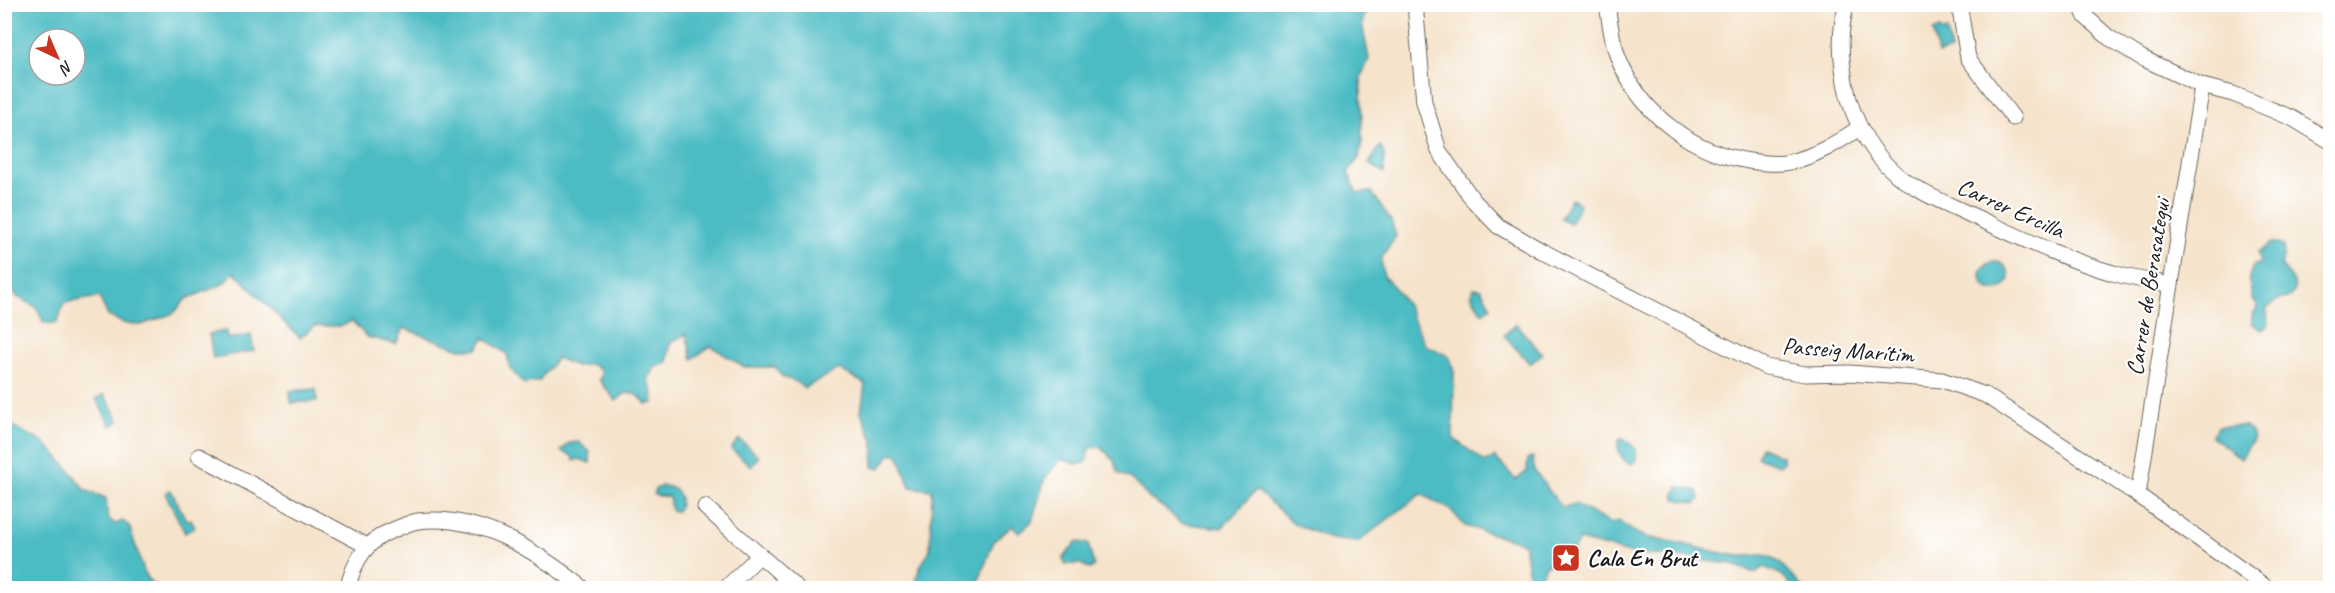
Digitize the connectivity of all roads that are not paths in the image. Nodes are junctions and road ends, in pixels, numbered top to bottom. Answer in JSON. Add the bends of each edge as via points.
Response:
{"nodes":[{"id":1,"x":1415,"y":4,"type":"edge"},
{"id":2,"x":1606,"y":4,"type":"edge"},
{"id":3,"x":1847,"y":4,"type":"edge"},
{"id":4,"x":1959,"y":4,"type":"edge"},
{"id":5,"x":2080,"y":4,"type":"edge"},
{"id":6,"x":2202,"y":86,"type":"junction"},
{"id":7,"x":2013,"y":118,"type":"dead end"},
{"id":8,"x":1859,"y":128,"type":"junction"},
{"id":9,"x":2331,"y":141,"type":"edge"},
{"id":10,"x":2171,"y":285,"type":"junction"},
{"id":11,"x":199,"y":456,"type":"dead end"},
{"id":12,"x":2138,"y":495,"type":"junction"},
{"id":13,"x":705,"y":507,"type":"dead end"},
{"id":14,"x":367,"y":546,"type":"junction"},
{"id":15,"x":760,"y":555,"type":"junction"},
{"id":16,"x":796,"y":587,"type":"edge"},
{"id":17,"x":348,"y":588,"type":"edge"},
{"id":18,"x":583,"y":588,"type":"edge"},
{"id":19,"x":726,"y":588,"type":"edge"},
{"id":20,"x":2266,"y":588,"type":"edge"}],
"edges":[{"from":1,"to":12,"type":"street","name":"Passeig Marítim","via":[[1424,102],[1440,151],[1473,200],[1498,226],[1766,367],[1805,374],[1942,380],[1985,395]]},
{"from":2,"to":8,"type":"street","via":[[1620,64],[1636,94],[1656,116],[1706,150],[1762,163],[1787,163],[1819,153]]},
{"from":3,"to":8,"type":"street","name":"Carrer Ercilla","via":[[1840,45],[1844,81]]},
{"from":4,"to":7,"type":"street","via":[[1968,58]]},
{"from":5,"to":6,"type":"street","via":[[2086,16],[2108,37]]},
{"from":6,"to":9,"type":"street","via":[[2292,117]]},
{"from":6,"to":10,"type":"street","name":"Carrer de Berasategui"},
{"from":8,"to":10,"type":"street","name":"Carrer Ercilla","via":[[1898,176],[1932,197],[2050,251],[2114,274]]},
{"from":10,"to":12,"type":"street","name":"Carrer de Berasategui"},
{"from":11,"to":14,"type":"street"},
{"from":12,"to":20,"type":"street","name":"Passeig Marítim"},
{"from":13,"to":15,"type":"street"},
{"from":14,"to":17,"type":"street","via":[[354,565]]},
{"from":14,"to":18,"type":"street","via":[[384,533],[416,521],[444,519],[485,528],[561,570]]},
{"from":15,"to":16,"type":"street"},
{"from":15,"to":19,"type":"street"}]}
